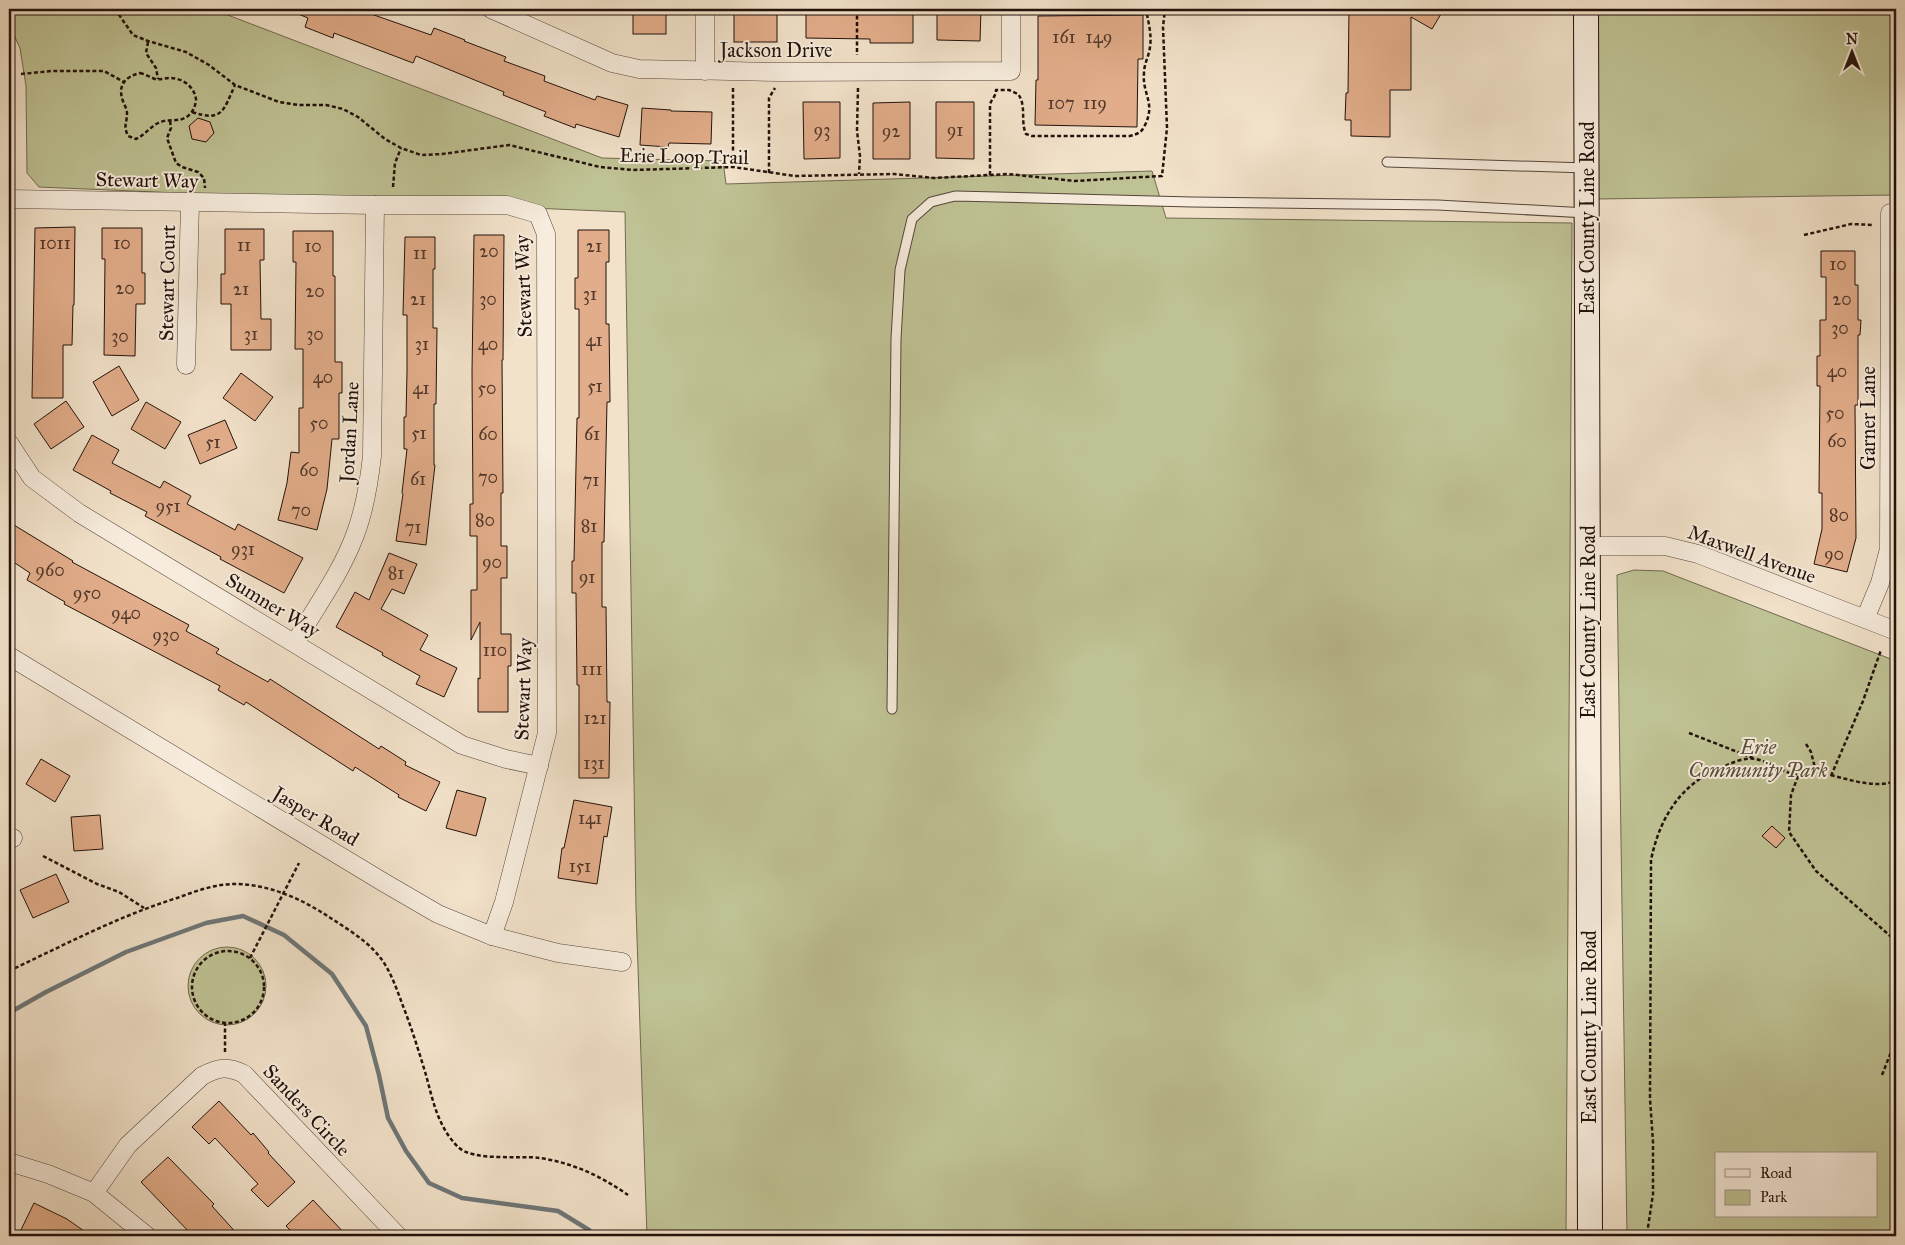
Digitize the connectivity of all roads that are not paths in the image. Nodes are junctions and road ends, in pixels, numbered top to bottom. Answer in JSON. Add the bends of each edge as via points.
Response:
{"nodes":[{"id":1,"x":705,"y":9,"type":"edge"},
{"id":2,"x":1011,"y":9,"type":"edge"},
{"id":3,"x":1586,"y":9,"type":"edge"},
{"id":4,"x":502,"y":11,"type":"edge"},
{"id":5,"x":705,"y":71,"type":"junction"},
{"id":6,"x":1387,"y":162,"type":"dead end"},
{"id":7,"x":1587,"y":168,"type":"junction"},
{"id":8,"x":9,"y":199,"type":"edge"},
{"id":9,"x":190,"y":202,"type":"junction"},
{"id":10,"x":375,"y":206,"type":"junction"},
{"id":11,"x":1587,"y":213,"type":"junction"},
{"id":12,"x":1890,"y":213,"type":"dead end"},
{"id":13,"x":186,"y":365,"type":"dead end"},
{"id":14,"x":9,"y":443,"type":"edge"},
{"id":15,"x":1588,"y":546,"type":"junction"},
{"id":16,"x":1865,"y":619,"type":"junction"},
{"id":17,"x":1896,"y":632,"type":"edge"},
{"id":18,"x":294,"y":642,"type":"junction"},
{"id":19,"x":9,"y":656,"type":"edge"},
{"id":20,"x":892,"y":709,"type":"dead end"},
{"id":21,"x":539,"y":766,"type":"junction"},
{"id":22,"x":492,"y":936,"type":"junction"},
{"id":23,"x":622,"y":962,"type":"dead end"},
{"id":24,"x":9,"y":1162,"type":"edge"},
{"id":25,"x":94,"y":1193,"type":"junction"},
{"id":26,"x":147,"y":1236,"type":"edge"},
{"id":27,"x":398,"y":1236,"type":"edge"},
{"id":28,"x":1590,"y":1236,"type":"edge"}],
"edges":[{"from":1,"to":5,"type":"street"},
{"from":2,"to":5,"type":"street","name":"Jackson Drive","via":[[1010,71]]},
{"from":3,"to":7,"type":"main road","name":"East County Line Road"},
{"from":4,"to":5,"type":"street","name":"Jackson Drive","via":[[612,63],[639,69]]},
{"from":6,"to":7,"type":"lane"},
{"from":7,"to":11,"type":"main road","name":"East County Line Road"},
{"from":8,"to":9,"type":"street","name":"Stewart Way"},
{"from":9,"to":10,"type":"street","name":"Stewart Way"},
{"from":9,"to":13,"type":"street","name":"Stewart Court"},
{"from":10,"to":18,"type":"street","name":"Jordan Lane","via":[[372,456],[367,494],[355,536]]},
{"from":10,"to":21,"type":"street","name":"Stewart Way","via":[[507,206],[538,214],[546,234],[547,732]]},
{"from":11,"to":15,"type":"main road","name":"East County Line Road"},
{"from":11,"to":20,"type":"lane","via":[[1438,205],[955,196],[931,202],[912,219],[900,270],[896,339]]},
{"from":12,"to":16,"type":"street","name":"Garner Lane","via":[[1889,549],[1880,583]]},
{"from":14,"to":18,"type":"street","name":"Sumner Way","via":[[32,478],[79,513]]},
{"from":15,"to":16,"type":"street","name":"Maxwell Avenue","via":[[1665,546],[1698,554]]},
{"from":15,"to":28,"type":"main road","name":"East County Line Road"},
{"from":16,"to":17,"type":"street","name":"Maxwell Avenue"},
{"from":18,"to":21,"type":"street","name":"Sumner Way","via":[[462,745]]},
{"from":19,"to":22,"type":"street","name":"Jasper Road","via":[[438,914]]},
{"from":21,"to":22,"type":"street","via":[[504,902]]},
{"from":22,"to":23,"type":"street","name":"Jasper Road","via":[[558,953]]},
{"from":24,"to":25,"type":"street"},
{"from":25,"to":26,"type":"street"},
{"from":25,"to":27,"type":"street","name":"Sanders Circle","via":[[128,1145],[202,1076],[214,1070],[234,1069],[244,1074]]}]}
